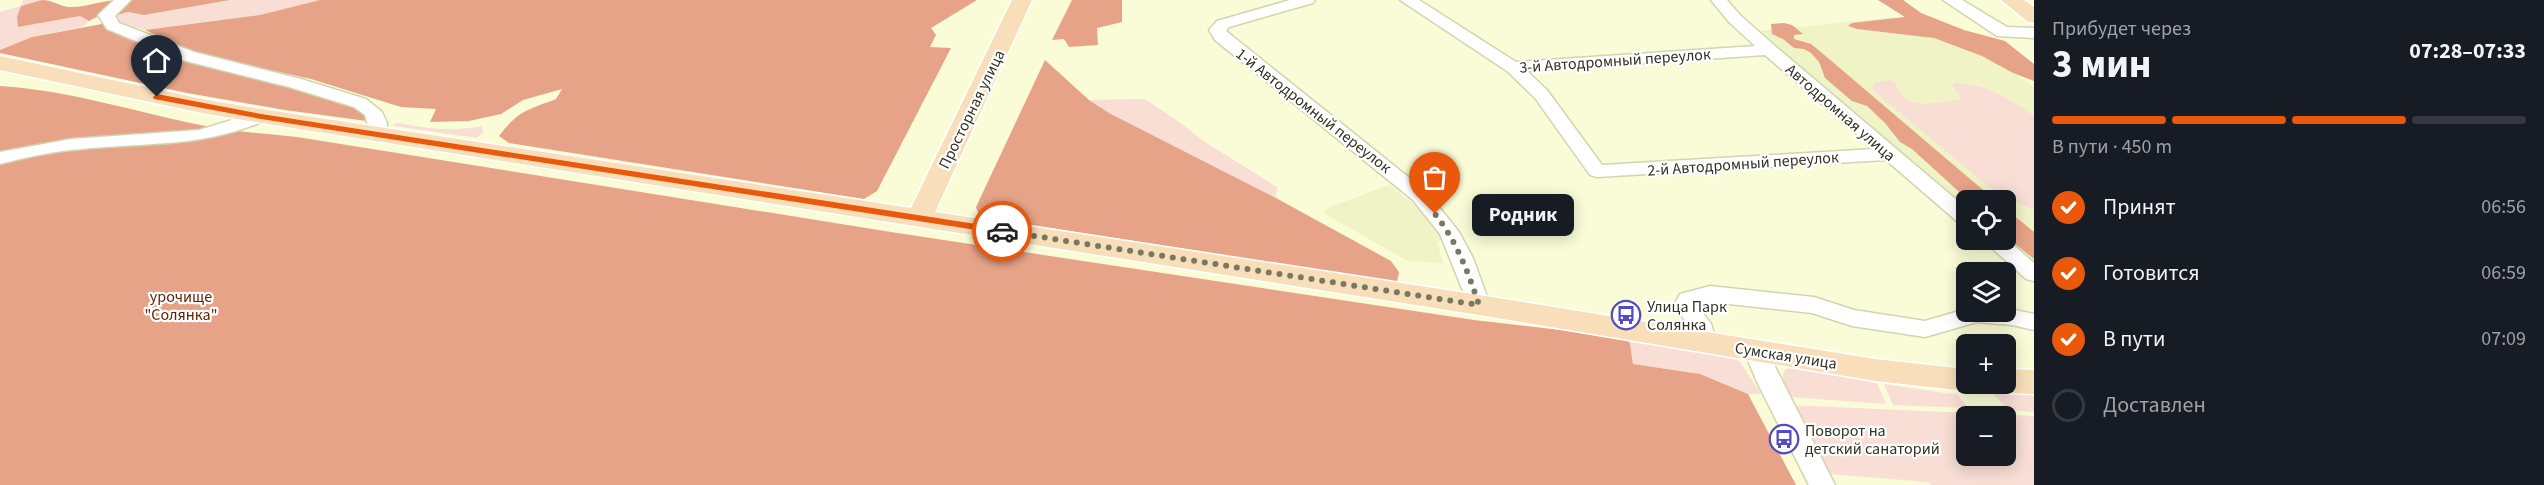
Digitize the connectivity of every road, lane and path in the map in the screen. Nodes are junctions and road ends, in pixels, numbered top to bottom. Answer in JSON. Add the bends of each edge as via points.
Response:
{"nodes":[{"id":1,"x":123,"y":0,"type":"edge"},
{"id":2,"x":1022,"y":0,"type":"edge"},
{"id":3,"x":1307,"y":0,"type":"edge"},
{"id":4,"x":1408,"y":0,"type":"edge"},
{"id":5,"x":1719,"y":0,"type":"edge"},
{"id":6,"x":1951,"y":0,"type":"edge"},
{"id":7,"x":2011,"y":0,"type":"edge"},
{"id":8,"x":2034,"y":16,"type":"edge"},
{"id":9,"x":2034,"y":33,"type":"edge"},
{"id":10,"x":1769,"y":50,"type":"junction"},
{"id":11,"x":0,"y":63,"type":"edge"},
{"id":12,"x":1513,"y":68,"type":"junction"},
{"id":13,"x":261,"y":116,"type":"junction"},
{"id":14,"x":378,"y":134,"type":"junction"},
{"id":15,"x":1890,"y":154,"type":"junction"},
{"id":16,"x":0,"y":158,"type":"edge"},
{"id":17,"x":1956,"y":210,"type":"edge"},
{"id":18,"x":919,"y":218,"type":"junction"},
{"id":19,"x":2005,"y":250,"type":"edge"},
{"id":20,"x":2034,"y":274,"type":"edge"},
{"id":21,"x":1471,"y":304,"type":"junction"},
{"id":22,"x":2034,"y":322,"type":"edge"},
{"id":23,"x":1704,"y":341,"type":"junction"},
{"id":24,"x":1756,"y":351,"type":"junction"},
{"id":25,"x":1956,"y":379,"type":"edge"},
{"id":26,"x":2016,"y":381,"type":"edge"},
{"id":27,"x":2034,"y":382,"type":"edge"},
{"id":28,"x":1822,"y":485,"type":"edge"}],
"edges":[{"from":1,"to":14,"type":"street","via":[[106,15],[113,26],[188,56],[360,103],[373,112]]},
{"from":2,"to":18,"type":"main road","name":"Просторная улица"},
{"from":3,"to":21,"type":"street","name":"1-й Автодромный переулок","via":[[1223,24],[1217,30],[1420,196],[1449,232],[1462,258]]},
{"from":4,"to":12,"type":"street","name":"3-й Автодромный переулок"},
{"from":5,"to":10,"type":"street","name":"Автодромная улица"},
{"from":6,"to":9,"type":"street","via":[[2003,32]]},
{"from":7,"to":8,"type":"main road"},
{"from":10,"to":12,"type":"street","name":"3-й Автодромный переулок"},
{"from":10,"to":15,"type":"street","name":"Автодромная улица"},
{"from":11,"to":13,"type":"main road","name":"Сумская улица"},
{"from":12,"to":15,"type":"street","name":"2-й Автодромный переулок","via":[[1541,93],[1597,171]]},
{"from":13,"to":14,"type":"main road","name":"Сумская улица"},
{"from":13,"to":16,"type":"street","via":[[220,133],[66,145]]},
{"from":14,"to":18,"type":"main road","name":"Сумская улица"},
{"from":15,"to":17,"type":"street","name":"Автодромная улица"},
{"from":18,"to":21,"type":"main road","name":"Сумская улица"},
{"from":19,"to":20,"type":"street"},
{"from":21,"to":23,"type":"main road","name":"Сумская улица"},
{"from":22,"to":23,"type":"street","via":[[1977,314],[1925,329],[1852,318],[1814,305],[1710,294],[1688,299],[1685,305],[1700,324]]},
{"from":23,"to":24,"type":"main road","name":"Сумская улица"},
{"from":24,"to":25,"type":"main road","name":"Сумская улица"},
{"from":24,"to":28,"type":"street"},
{"from":26,"to":27,"type":"main road"}]}
